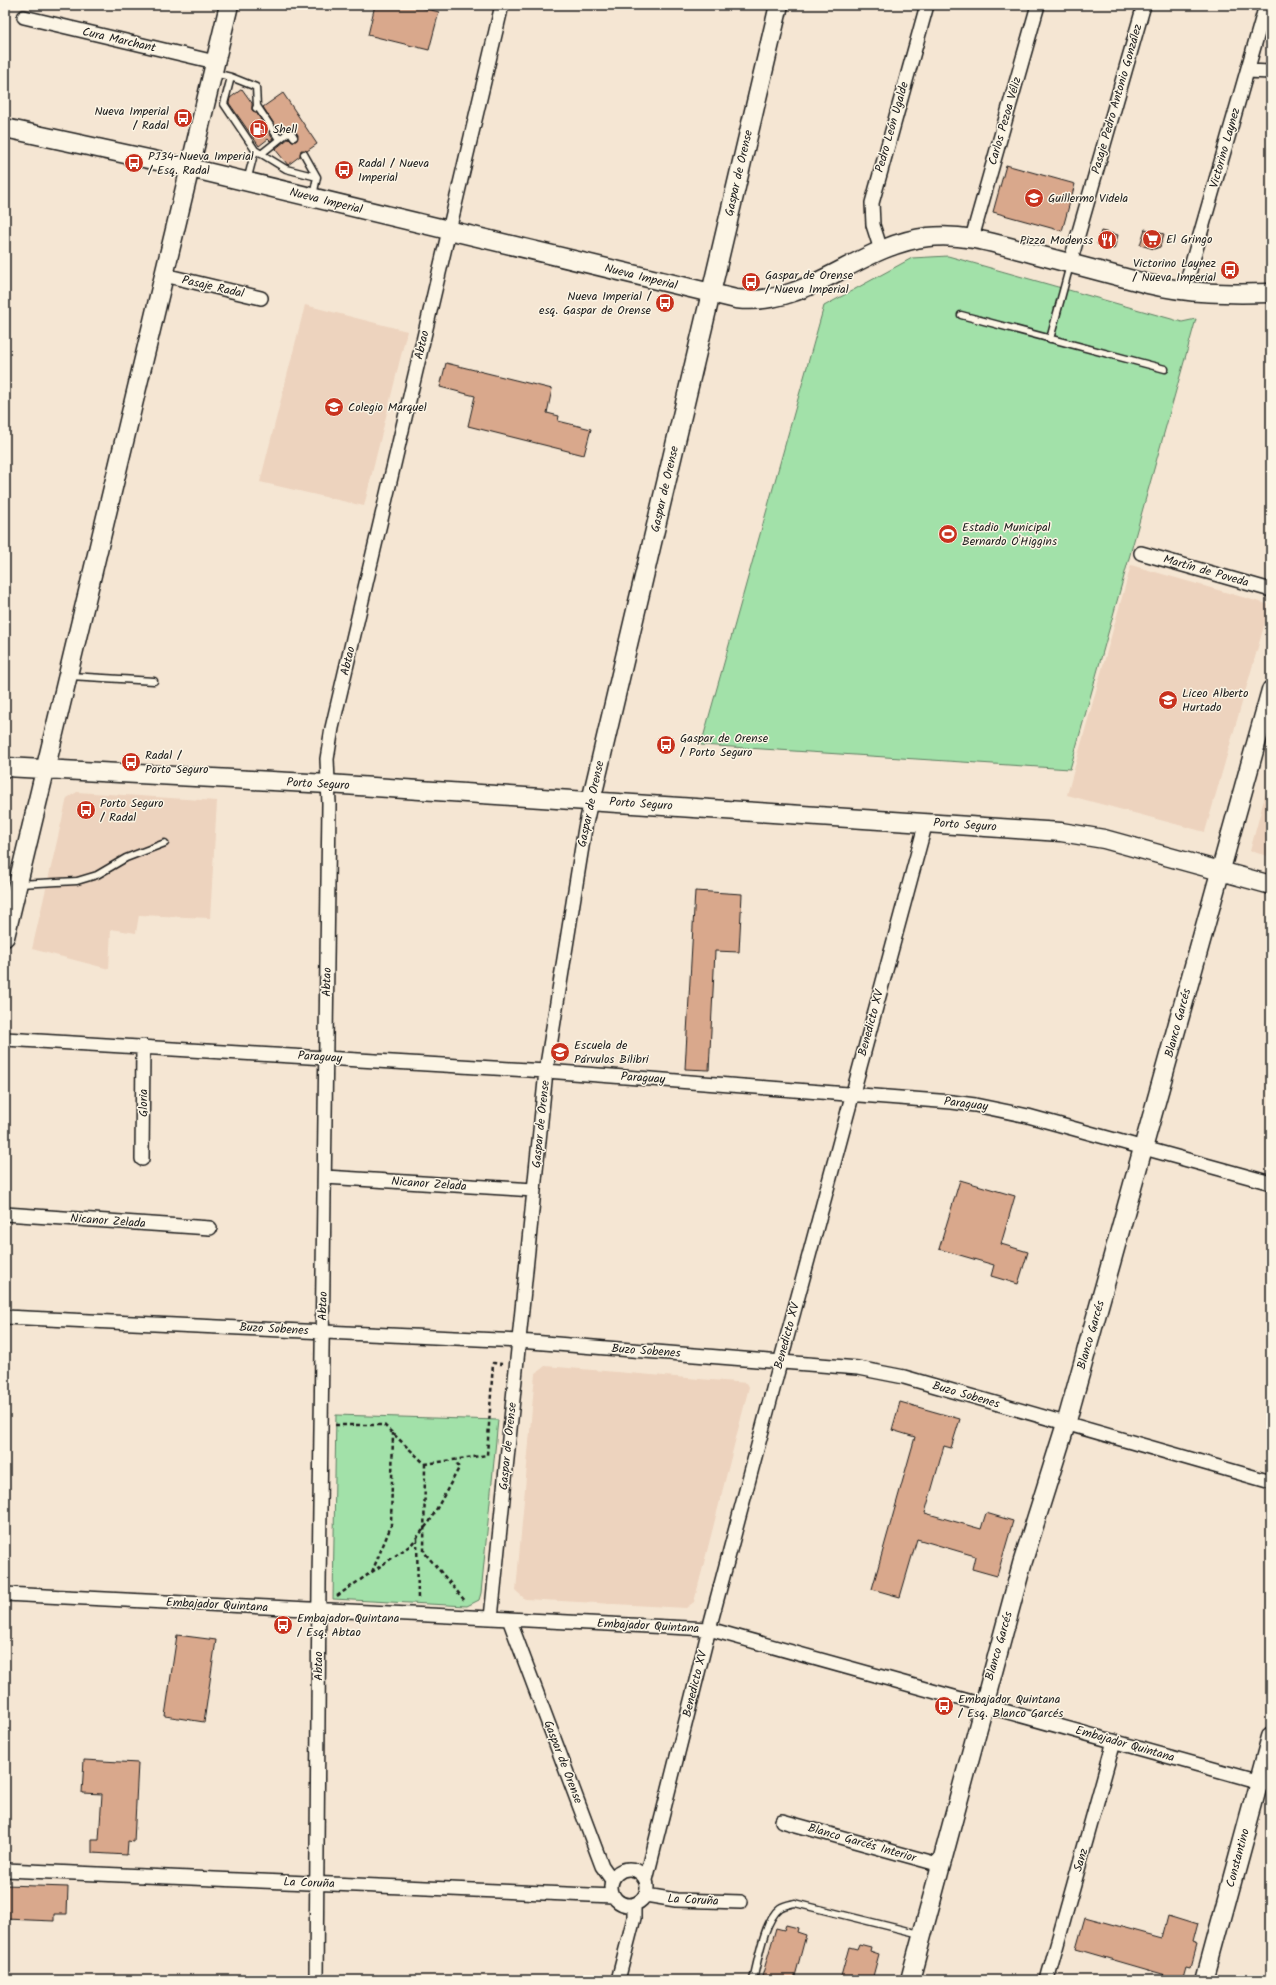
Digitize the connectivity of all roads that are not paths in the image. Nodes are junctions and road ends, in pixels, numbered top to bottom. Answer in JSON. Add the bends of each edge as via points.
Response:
{"nodes":[{"id":1,"x":229,"y":5,"type":"edge"},
{"id":2,"x":502,"y":5,"type":"edge"},
{"id":3,"x":779,"y":5,"type":"edge"},
{"id":4,"x":926,"y":5,"type":"edge"},
{"id":5,"x":1038,"y":5,"type":"edge"},
{"id":6,"x":1144,"y":5,"type":"edge"},
{"id":7,"x":1266,"y":5,"type":"edge"},
{"id":8,"x":24,"y":17,"type":"dead end"},
{"id":9,"x":214,"y":67,"type":"junction"},
{"id":10,"x":1247,"y":72,"type":"junction"},
{"id":11,"x":1271,"y":72,"type":"edge"},
{"id":12,"x":231,"y":77,"type":"junction"},
{"id":13,"x":5,"y":128,"type":"edge"},
{"id":14,"x":294,"y":137,"type":"dead end"},
{"id":15,"x":279,"y":139,"type":"junction"},
{"id":16,"x":255,"y":150,"type":"junction"},
{"id":17,"x":261,"y":154,"type":"junction"},
{"id":18,"x":304,"y":154,"type":"dead end"},
{"id":19,"x":190,"y":168,"type":"junction"},
{"id":20,"x":317,"y":177,"type":"junction"},
{"id":21,"x":247,"y":182,"type":"junction"},
{"id":22,"x":312,"y":197,"type":"junction"},
{"id":23,"x":449,"y":231,"type":"junction"},
{"id":24,"x":972,"y":238,"type":"junction"},
{"id":25,"x":881,"y":250,"type":"junction"},
{"id":26,"x":1070,"y":263,"type":"junction"},
{"id":27,"x":164,"y":275,"type":"junction"},
{"id":28,"x":1184,"y":291,"type":"junction"},
{"id":29,"x":1271,"y":293,"type":"edge"},
{"id":30,"x":711,"y":294,"type":"junction"},
{"id":31,"x":261,"y":298,"type":"dead end"},
{"id":32,"x":961,"y":315,"type":"dead end"},
{"id":33,"x":1050,"y":339,"type":"junction"},
{"id":34,"x":1165,"y":369,"type":"dead end"},
{"id":35,"x":1141,"y":553,"type":"dead end"},
{"id":36,"x":1271,"y":590,"type":"edge"},
{"id":37,"x":68,"y":676,"type":"junction"},
{"id":38,"x":154,"y":681,"type":"dead end"},
{"id":39,"x":1271,"y":690,"type":"edge"},
{"id":40,"x":5,"y":767,"type":"edge"},
{"id":41,"x":46,"y":769,"type":"junction"},
{"id":42,"x":328,"y":784,"type":"junction"},
{"id":43,"x":591,"y":801,"type":"junction"},
{"id":44,"x":926,"y":822,"type":"junction"},
{"id":45,"x":165,"y":843,"type":"dead end"},
{"id":46,"x":1220,"y":871,"type":"junction"},
{"id":47,"x":18,"y":884,"type":"junction"},
{"id":48,"x":1271,"y":885,"type":"edge"},
{"id":49,"x":5,"y":937,"type":"edge"},
{"id":50,"x":5,"y":1039,"type":"edge"},
{"id":51,"x":143,"y":1046,"type":"junction"},
{"id":52,"x":326,"y":1057,"type":"junction"},
{"id":53,"x":546,"y":1071,"type":"junction"},
{"id":54,"x":852,"y":1093,"type":"junction"},
{"id":55,"x":1144,"y":1147,"type":"junction"},
{"id":56,"x":142,"y":1159,"type":"dead end"},
{"id":57,"x":325,"y":1177,"type":"junction"},
{"id":58,"x":1271,"y":1183,"type":"edge"},
{"id":59,"x":534,"y":1190,"type":"junction"},
{"id":60,"x":5,"y":1214,"type":"edge"},
{"id":61,"x":210,"y":1228,"type":"dead end"},
{"id":62,"x":5,"y":1317,"type":"edge"},
{"id":63,"x":323,"y":1331,"type":"junction"},
{"id":64,"x":519,"y":1341,"type":"junction"},
{"id":65,"x":780,"y":1362,"type":"junction"},
{"id":66,"x":1066,"y":1424,"type":"junction"},
{"id":67,"x":1271,"y":1482,"type":"edge"},
{"id":68,"x":5,"y":1594,"type":"edge"},
{"id":69,"x":325,"y":1610,"type":"junction"},
{"id":70,"x":491,"y":1618,"type":"junction"},
{"id":71,"x":508,"y":1619,"type":"junction"},
{"id":72,"x":709,"y":1629,"type":"junction"},
{"id":73,"x":983,"y":1704,"type":"junction"},
{"id":74,"x":1271,"y":1737,"type":"edge"},
{"id":75,"x":1114,"y":1741,"type":"junction"},
{"id":76,"x":1265,"y":1783,"type":"edge"},
{"id":77,"x":782,"y":1821,"type":"dead end"},
{"id":78,"x":653,"y":1852,"type":"junction"},
{"id":79,"x":941,"y":1865,"type":"junction"},
{"id":80,"x":631,"y":1868,"type":"junction"},
{"id":81,"x":5,"y":1870,"type":"edge"},
{"id":82,"x":612,"y":1880,"type":"junction"},
{"id":83,"x":646,"y":1880,"type":"junction"},
{"id":84,"x":317,"y":1884,"type":"junction"},
{"id":85,"x":646,"y":1895,"type":"junction"},
{"id":86,"x":613,"y":1896,"type":"junction"},
{"id":87,"x":741,"y":1902,"type":"dead end"},
{"id":88,"x":634,"y":1905,"type":"junction"},
{"id":89,"x":923,"y":1935,"type":"junction"},
{"id":90,"x":316,"y":1980,"type":"edge"},
{"id":91,"x":618,"y":1980,"type":"edge"},
{"id":92,"x":753,"y":1980,"type":"edge"},
{"id":93,"x":910,"y":1980,"type":"edge"},
{"id":94,"x":1047,"y":1980,"type":"edge"},
{"id":95,"x":1205,"y":1980,"type":"edge"}],
"edges":[{"from":1,"to":9,"type":"street"},
{"from":2,"to":23,"type":"street","name":"Abtao"},
{"from":3,"to":30,"type":"street","name":"Gaspar de Orense"},
{"from":4,"to":25,"type":"street","name":"Pedro León Ugalde","via":[[872,203],[873,225]]},
{"from":5,"to":24,"type":"street","name":"Carlos Pezoa Véliz"},
{"from":6,"to":26,"type":"street","name":"Pasaje Pedro Antonio González"},
{"from":7,"to":10,"type":"street","name":"Victorino Laynez"},
{"from":8,"to":9,"type":"street","name":"Cura Marchant"},
{"from":9,"to":12,"type":"lane"},
{"from":9,"to":19,"type":"street"},
{"from":10,"to":11,"type":"street"},
{"from":10,"to":28,"type":"street","name":"Victorino Laynez"},
{"from":12,"to":15,"type":"lane","via":[[256,87],[257,107]]},
{"from":12,"to":16,"type":"lane","via":[[224,104],[238,121]]},
{"from":13,"to":19,"type":"street","name":"Nueva Imperial"},
{"from":14,"to":15,"type":"lane","via":[[290,131]]},
{"from":15,"to":17,"type":"lane"},
{"from":16,"to":17,"type":"lane"},
{"from":16,"to":21,"type":"lane"},
{"from":17,"to":20,"type":"lane","via":[[286,170]]},
{"from":18,"to":20,"type":"lane"},
{"from":19,"to":21,"type":"street","name":"Nueva Imperial"},
{"from":19,"to":27,"type":"street"},
{"from":20,"to":22,"type":"lane"},
{"from":21,"to":22,"type":"street","name":"Nueva Imperial"},
{"from":22,"to":23,"type":"street","name":"Nueva Imperial"},
{"from":23,"to":30,"type":"street","name":"Nueva Imperial"},
{"from":23,"to":42,"type":"street","name":"Abtao","via":[[332,728],[327,760]]},
{"from":24,"to":25,"type":"street","name":"Nueva Imperial","via":[[928,237]]},
{"from":24,"to":26,"type":"street","name":"Nueva Imperial"},
{"from":25,"to":30,"type":"street","name":"Nueva Imperial","via":[[803,289],[778,298],[747,301]]},
{"from":26,"to":28,"type":"street","name":"Nueva Imperial"},
{"from":26,"to":33,"type":"lane"},
{"from":27,"to":31,"type":"street","name":"Pasaje Radal"},
{"from":27,"to":37,"type":"street"},
{"from":28,"to":29,"type":"street","name":"Nueva Imperial","via":[[1216,294]]},
{"from":30,"to":43,"type":"street","name":"Gaspar de Orense"},
{"from":32,"to":33,"type":"lane"},
{"from":33,"to":34,"type":"lane"},
{"from":35,"to":36,"type":"street","name":"Martín de Poveda"},
{"from":37,"to":38,"type":"lane"},
{"from":37,"to":41,"type":"street"},
{"from":39,"to":46,"type":"street","name":"Blanco Garcés"},
{"from":40,"to":41,"type":"street","name":"Porto Seguro"},
{"from":41,"to":42,"type":"street","name":"Porto Seguro"},
{"from":41,"to":47,"type":"street"},
{"from":42,"to":43,"type":"street","name":"Porto Seguro"},
{"from":42,"to":52,"type":"street","name":"Abtao"},
{"from":43,"to":44,"type":"street","name":"Porto Seguro"},
{"from":43,"to":53,"type":"street","name":"Gaspar de Orense"},
{"from":44,"to":46,"type":"street","name":"Porto Seguro","via":[[1075,833]]},
{"from":44,"to":54,"type":"street","name":"Benedicto XV"},
{"from":45,"to":47,"type":"lane","via":[[126,858],[97,875],[77,881]]},
{"from":46,"to":48,"type":"street","name":"Porto Seguro"},
{"from":46,"to":55,"type":"street","name":"Blanco Garcés"},
{"from":47,"to":49,"type":"street"},
{"from":50,"to":51,"type":"street","name":"Paraguay"},
{"from":51,"to":52,"type":"street","name":"Paraguay"},
{"from":51,"to":56,"type":"street","name":"Gloria"},
{"from":52,"to":53,"type":"street","name":"Paraguay"},
{"from":52,"to":57,"type":"street","name":"Abtao"},
{"from":53,"to":54,"type":"street","name":"Paraguay"},
{"from":53,"to":59,"type":"street","name":"Gaspar de Orense"},
{"from":54,"to":55,"type":"street","name":"Paraguay","via":[[989,1107]]},
{"from":54,"to":65,"type":"street","name":"Benedicto XV"},
{"from":55,"to":58,"type":"street","name":"Paraguay"},
{"from":55,"to":66,"type":"street","name":"Blanco Garcés"},
{"from":57,"to":59,"type":"street","name":"Nicanor Zelada"},
{"from":57,"to":63,"type":"street","name":"Abtao"},
{"from":59,"to":64,"type":"street","name":"Gaspar de Orense"},
{"from":60,"to":61,"type":"street","name":"Nicanor Zelada"},
{"from":62,"to":63,"type":"street","name":"Buzo Sobenes"},
{"from":63,"to":64,"type":"street","name":"Buzo Sobenes"},
{"from":63,"to":69,"type":"street","name":"Abtao"},
{"from":64,"to":65,"type":"street","name":"Buzo Sobenes"},
{"from":64,"to":70,"type":"street","name":"Gaspar de Orense"},
{"from":65,"to":66,"type":"street","name":"Buzo Sobenes","via":[[889,1373]]},
{"from":65,"to":72,"type":"street","name":"Benedicto XV"},
{"from":66,"to":67,"type":"street","name":"Buzo Sobenes"},
{"from":66,"to":73,"type":"street","name":"Blanco Garcés","via":[[1022,1564]]},
{"from":68,"to":69,"type":"street","name":"Embajador Quintana"},
{"from":69,"to":70,"type":"street","name":"Embajador Quintana"},
{"from":69,"to":84,"type":"street","name":"Abtao"},
{"from":70,"to":71,"type":"street","name":"Embajador Quintana"},
{"from":71,"to":72,"type":"street","name":"Embajador Quintana"},
{"from":71,"to":82,"type":"street","name":"Gaspar de Orense","via":[[602,1866]]},
{"from":72,"to":73,"type":"street","name":"Embajador Quintana"},
{"from":72,"to":78,"type":"street","name":"Benedicto XV"},
{"from":73,"to":75,"type":"street","name":"Embajador Quintana"},
{"from":73,"to":79,"type":"street","name":"Blanco Garcés"},
{"from":74,"to":76,"type":"street","name":"Constantino"},
{"from":75,"to":76,"type":"street","name":"Embajador Quintana"},
{"from":75,"to":94,"type":"street","name":"Sanz"},
{"from":76,"to":95,"type":"street","name":"Constantino"},
{"from":77,"to":79,"type":"street","name":"Blanco Garcés Interior"},
{"from":78,"to":80,"type":"street","via":[[644,1862]]},
{"from":78,"to":83,"type":"street","name":"Benedicto XV"},
{"from":79,"to":89,"type":"street","name":"Blanco Garcés"},
{"from":80,"to":82,"type":"street","via":[[618,1872]]},
{"from":80,"to":83,"type":"street","via":[[640,1872]]},
{"from":81,"to":84,"type":"street","name":"La Coruña"},
{"from":82,"to":86,"type":"street","via":[[610,1888]]},
{"from":83,"to":85,"type":"street"},
{"from":84,"to":86,"type":"street","name":"La Coruña"},
{"from":84,"to":90,"type":"street","name":"Abtao"},
{"from":85,"to":87,"type":"street","name":"La Coruña","via":[[676,1900]]},
{"from":85,"to":88,"type":"street"},
{"from":86,"to":88,"type":"street","via":[[622,1904]]},
{"from":88,"to":91,"type":"street","via":[[634,1918]]},
{"from":89,"to":92,"type":"lane","via":[[795,1903],[781,1907],[772,1917]]},
{"from":89,"to":93,"type":"street","name":"Blanco Garcés"}]}
